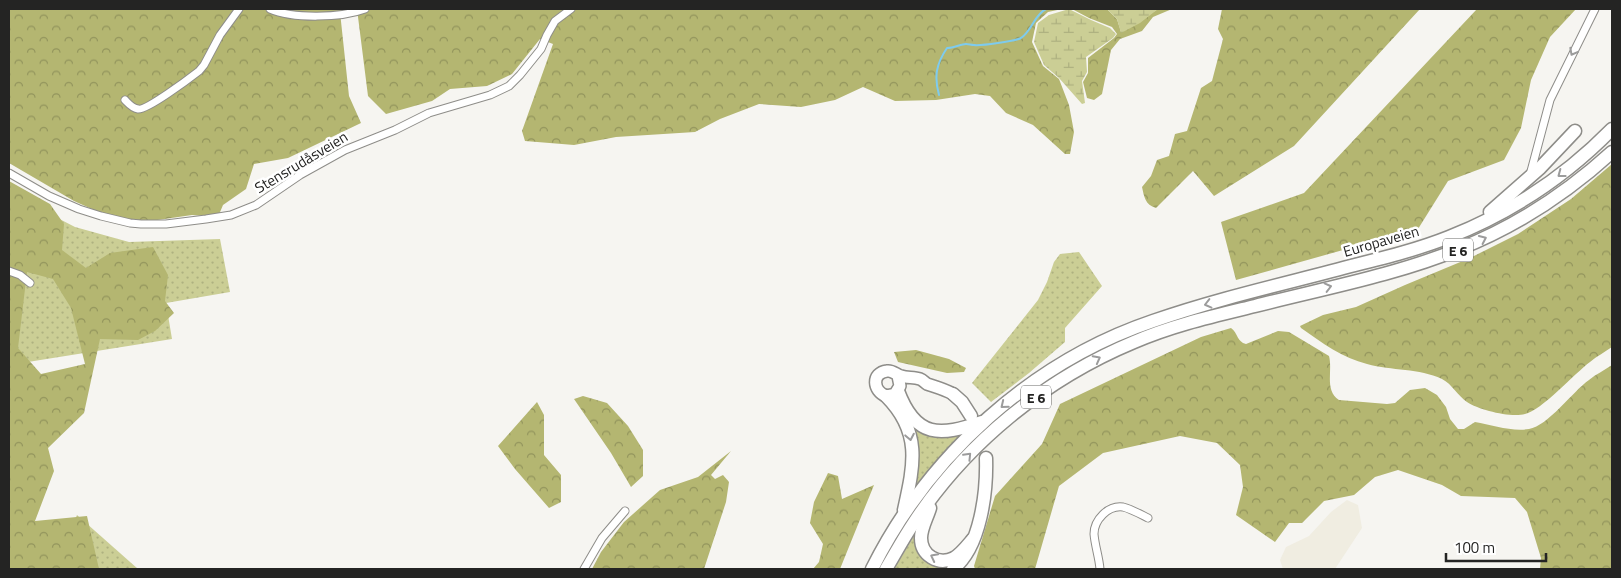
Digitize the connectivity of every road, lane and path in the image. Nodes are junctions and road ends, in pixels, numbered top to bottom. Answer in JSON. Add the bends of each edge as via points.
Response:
{"nodes":[{"id":1,"x":238,"y":9,"type":"edge"},
{"id":2,"x":270,"y":9,"type":"edge"},
{"id":3,"x":364,"y":9,"type":"edge"},
{"id":4,"x":571,"y":9,"type":"edge"},
{"id":5,"x":1595,"y":9,"type":"edge"},
{"id":6,"x":125,"y":100,"type":"dead end"},
{"id":7,"x":1612,"y":130,"type":"edge"},
{"id":8,"x":1575,"y":131,"type":"dead end"},
{"id":9,"x":1612,"y":152,"type":"edge"},
{"id":10,"x":9,"y":173,"type":"edge"},
{"id":11,"x":1529,"y":179,"type":"junction"},
{"id":12,"x":1474,"y":226,"type":"junction"},
{"id":13,"x":9,"y":271,"type":"edge"},
{"id":14,"x":30,"y":284,"type":"dead end"},
{"id":15,"x":895,"y":388,"type":"junction"},
{"id":16,"x":953,"y":394,"type":"joint"},
{"id":17,"x":971,"y":416,"type":"dead end"},
{"id":18,"x":986,"y":420,"type":"junction"},
{"id":19,"x":986,"y":458,"type":"dead end"},
{"id":20,"x":936,"y":493,"type":"junction"},
{"id":21,"x":625,"y":511,"type":"dead end"},
{"id":22,"x":903,"y":518,"type":"junction"},
{"id":23,"x":1148,"y":518,"type":"dead end"},
{"id":24,"x":973,"y":540,"type":"junction"},
{"id":25,"x":584,"y":569,"type":"edge"},
{"id":26,"x":872,"y":569,"type":"edge"},
{"id":27,"x":886,"y":569,"type":"edge"},
{"id":28,"x":953,"y":569,"type":"edge"},
{"id":29,"x":1100,"y":569,"type":"edge"}],
"edges":[{"from":1,"to":6,"type":"street","via":[[204,65],[192,77],[142,109],[132,107]]},
{"from":2,"to":3,"type":"street","via":[[317,15]]},
{"from":4,"to":10,"type":"street","name":"Stensrudåsveien","via":[[555,21],[541,49],[509,86],[429,113],[345,150],[246,210],[206,219],[141,224],[79,209]]},
{"from":5,"to":11,"type":"street","one_way":true,"via":[[1550,100]]},
{"from":7,"to":12,"type":"highway","name":"Europaveien","number":"E 6","one_way":true,"via":[[1547,184]]},
{"from":8,"to":11,"type":"highway","number":"E 6"},
{"from":20,"to":9,"type":"highway","name":"Europaveien","number":"E 6","one_way":true,"via":[[977,447],[1014,413],[1073,372],[1112,351],[1158,332],[1413,265],[1458,250],[1536,211],[1574,185]]},
{"from":11,"to":12,"type":"highway","number":"E 6"},
{"from":12,"to":18,"type":"highway","name":"Europaveien","number":"E 6","one_way":true,"via":[[1408,251],[1199,306],[1133,328],[1032,382]]},
{"from":13,"to":14,"type":"street"},
{"from":15,"to":16,"type":"highway","via":[[920,379]]},
{"from":15,"to":18,"type":"highway","number":"E 6","via":[[910,414],[929,430],[949,432]]},
{"from":15,"to":22,"type":"highway","number":"E 6","one_way":true,"via":[[911,434],[912,472]]},
{"from":16,"to":17,"type":"highway"},
{"from":18,"to":22,"type":"highway","number":"E 6","via":[[938,470]]},
{"from":19,"to":24,"type":"highway","via":[[984,494]]},
{"from":24,"to":20,"type":"highway","number":"E 6","one_way":true,"via":[[950,560],[931,558],[925,551],[921,534]]},
{"from":20,"to":27,"type":"highway","number":"E 6"},
{"from":21,"to":25,"type":"street","via":[[602,538]]},
{"from":22,"to":26,"type":"highway","number":"E 6"},
{"from":23,"to":29,"type":"street","via":[[1123,508],[1111,509],[1102,515],[1094,533]]},
{"from":24,"to":28,"type":"highway","via":[[966,556]]}]}
